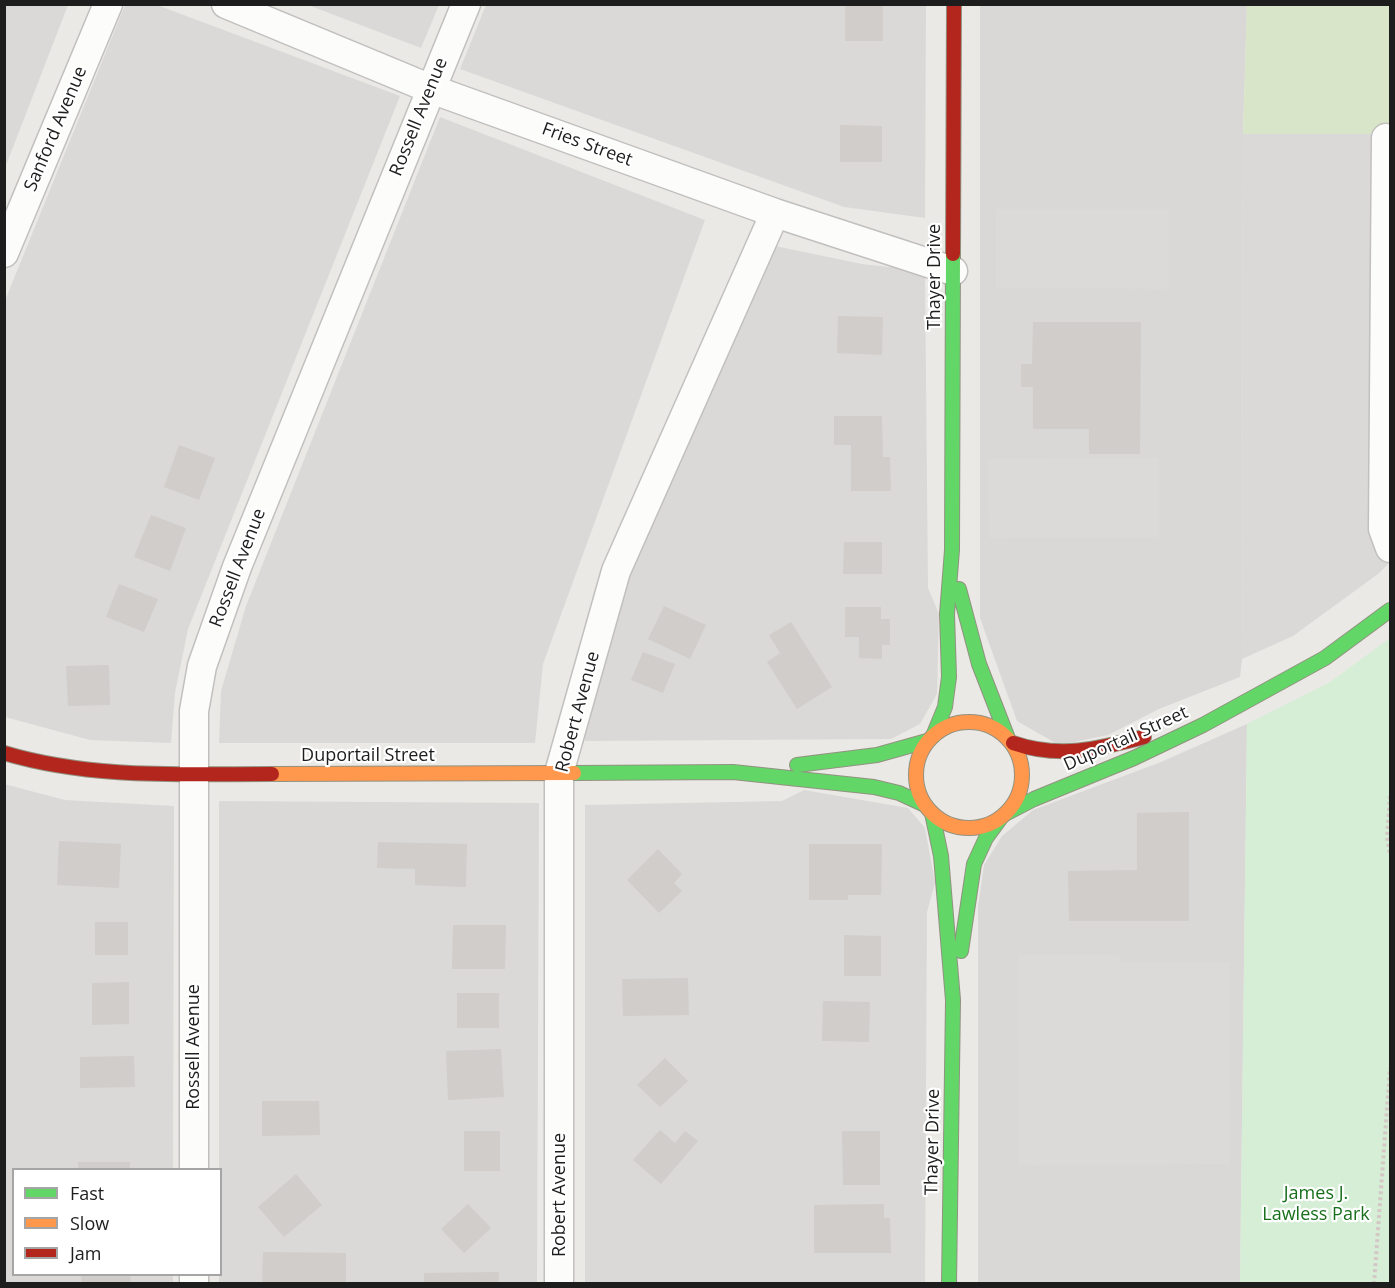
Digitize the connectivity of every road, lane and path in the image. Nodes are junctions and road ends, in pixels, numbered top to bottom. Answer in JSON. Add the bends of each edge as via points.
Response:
{"nodes":[{"id":1,"x":108,"y":4,"type":"edge"},
{"id":2,"x":226,"y":4,"type":"edge"},
{"id":3,"x":466,"y":4,"type":"edge"},
{"id":4,"x":954,"y":4,"type":"edge"},
{"id":5,"x":430,"y":89,"type":"junction"},
{"id":6,"x":1386,"y":138,"type":"dead end"},
{"id":7,"x":775,"y":213,"type":"junction"},
{"id":8,"x":1388,"y":218,"type":"edge"},
{"id":9,"x":4,"y":253,"type":"edge"},
{"id":10,"x":953,"y":271,"type":"junction"},
{"id":11,"x":1390,"y":548,"type":"edge"},
{"id":12,"x":952,"y":550,"type":"junction"},
{"id":13,"x":1390,"y":610,"type":"edge"},
{"id":14,"x":1258,"y":695,"type":"junction"},
{"id":15,"x":930,"y":738,"type":"junction"},
{"id":16,"x":1010,"y":739,"type":"junction"},
{"id":17,"x":4,"y":753,"type":"edge"},
{"id":18,"x":560,"y":772,"type":"junction"},
{"id":19,"x":733,"y":772,"type":"junction"},
{"id":20,"x":194,"y":774,"type":"junction"},
{"id":21,"x":1390,"y":796,"type":"edge"},
{"id":22,"x":928,"y":809,"type":"junction"},
{"id":23,"x":1004,"y":816,"type":"junction"},
{"id":24,"x":1390,"y":855,"type":"edge"},
{"id":25,"x":953,"y":1000,"type":"junction"},
{"id":26,"x":1390,"y":1068,"type":"edge"},
{"id":27,"x":194,"y":1168,"type":"edge"},
{"id":28,"x":560,"y":1284,"type":"edge"},
{"id":29,"x":949,"y":1284,"type":"edge"},
{"id":30,"x":1374,"y":1284,"type":"edge"}],
"edges":[{"from":1,"to":9,"type":"street","name":"Sanford Avenue"},
{"from":2,"to":5,"type":"street","name":"Fries Street"},
{"from":3,"to":5,"type":"street","name":"Rossell Avenue"},
{"from":4,"to":10,"type":"main road","name":"Thayer Drive"},
{"from":5,"to":7,"type":"street","name":"Fries Street"},
{"from":5,"to":20,"type":"street","name":"Rossell Avenue","via":[[237,567],[206,655],[194,711]]},
{"from":6,"to":8,"type":"street"},
{"from":7,"to":10,"type":"street","name":"Fries Street"},
{"from":7,"to":18,"type":"street","name":"Robert Avenue","via":[[616,571]]},
{"from":8,"to":11,"type":"street","via":[[1383,529]]},
{"from":10,"to":12,"type":"main road","name":"Thayer Drive"},
{"from":12,"to":15,"type":"main road","name":"Thayer Drive","via":[[948,696],[941,723]]},
{"from":12,"to":16,"type":"main road","name":"Thayer Drive","via":[[983,674]]},
{"from":13,"to":14,"type":"main road","name":"Duportail Street","via":[[1325,658]]},
{"from":14,"to":16,"type":"main road","name":"Duportail Street","via":[[1163,732],[1101,747],[1048,752]]},
{"from":14,"to":23,"type":"main road","name":"Duportail Street","via":[[1169,742],[1034,799]]},
{"from":15,"to":16,"type":"main road","via":[[965,721],[983,723]]},
{"from":15,"to":19,"type":"main road","name":"Duportail Street","via":[[911,747],[867,757]]},
{"from":15,"to":22,"type":"main road","via":[[917,765],[916,783]]},
{"from":16,"to":23,"type":"main road","via":[[1020,756],[1023,774],[1021,790]]},
{"from":17,"to":20,"type":"main road","name":"Duportail Street","via":[[91,771]]},
{"from":18,"to":19,"type":"main road","name":"Duportail Street"},
{"from":18,"to":20,"type":"main road","name":"Duportail Street"},
{"from":18,"to":28,"type":"street","name":"Robert Avenue"},
{"from":19,"to":22,"type":"main road","name":"Duportail Street","via":[[874,787],[899,793]]},
{"from":20,"to":27,"type":"street","name":"Rossell Avenue"},
{"from":21,"to":24,"type":"path"},
{"from":22,"to":23,"type":"main road","via":[[948,824],[965,828],[983,827]]},
{"from":22,"to":25,"type":"main road","name":"Thayer Drive","via":[[941,856]]},
{"from":23,"to":25,"type":"main road","name":"Thayer Drive","via":[[986,838],[974,864]]},
{"from":25,"to":29,"type":"main road","name":"Thayer Drive"},
{"from":26,"to":30,"type":"path"}]}
